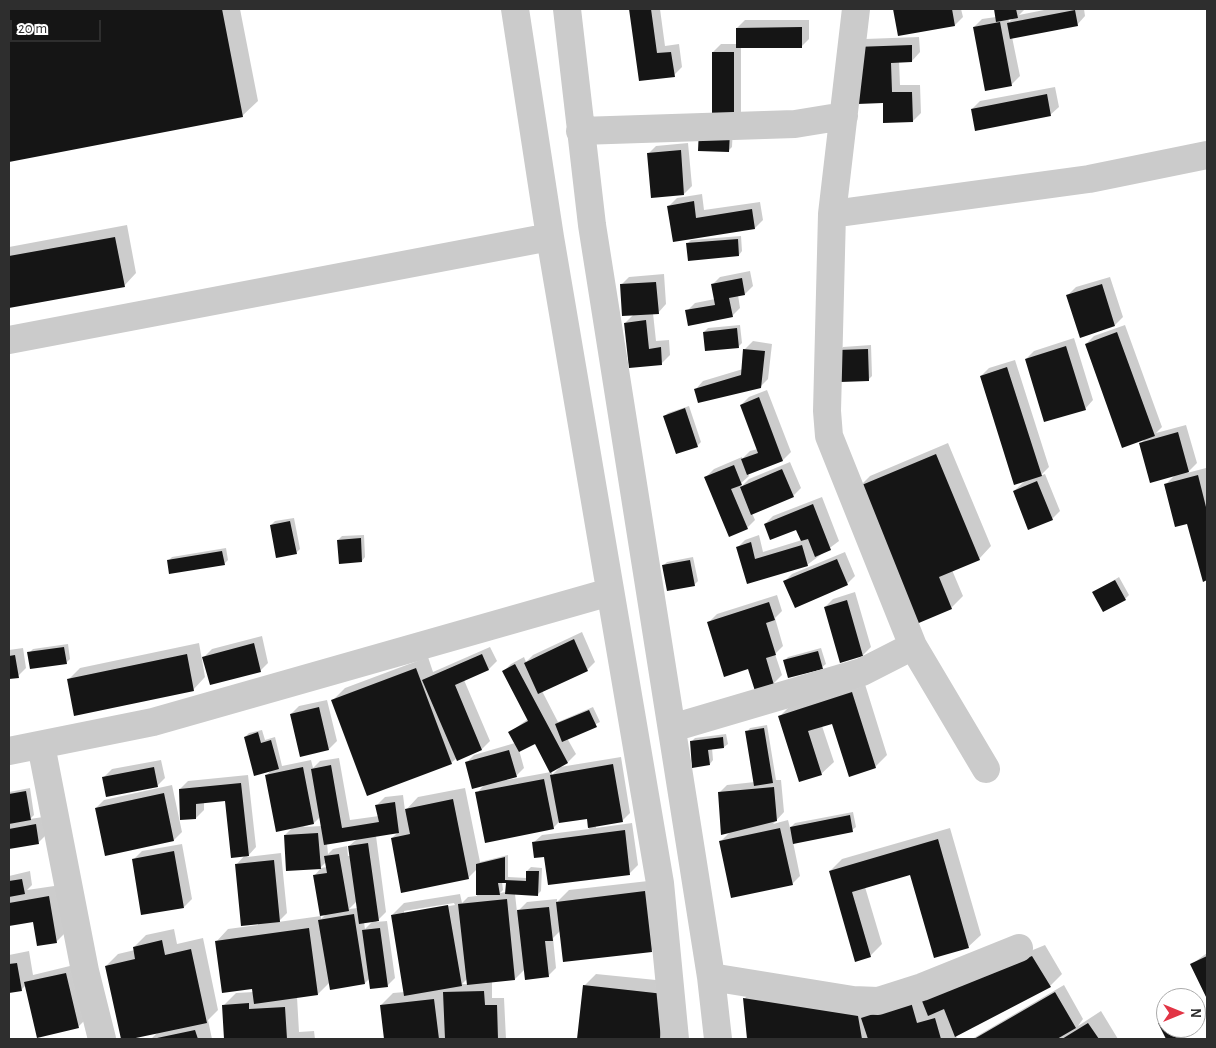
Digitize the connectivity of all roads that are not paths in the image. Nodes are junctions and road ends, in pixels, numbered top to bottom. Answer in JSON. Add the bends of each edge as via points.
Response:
{"nodes":[{"id":1,"x":515,"y":9,"type":"edge"},
{"id":2,"x":567,"y":9,"type":"edge"},
{"id":3,"x":856,"y":9,"type":"edge"},
{"id":4,"x":844,"y":116,"type":"junction"},
{"id":5,"x":580,"y":131,"type":"junction"},
{"id":6,"x":1207,"y":155,"type":"edge"},
{"id":7,"x":832,"y":214,"type":"junction"},
{"id":8,"x":550,"y":237,"type":"junction"},
{"id":9,"x":9,"y":340,"type":"edge"},
{"id":10,"x":610,"y":592,"type":"junction"},
{"id":11,"x":913,"y":646,"type":"junction"},
{"id":12,"x":672,"y":728,"type":"junction"},
{"id":13,"x":41,"y":745,"type":"junction"},
{"id":14,"x":9,"y":751,"type":"edge"},
{"id":15,"x":986,"y":769,"type":"dead end"},
{"id":16,"x":1019,"y":948,"type":"dead end"},
{"id":17,"x":711,"y":977,"type":"junction"},
{"id":18,"x":102,"y":1039,"type":"edge"},
{"id":19,"x":674,"y":1039,"type":"edge"},
{"id":20,"x":718,"y":1039,"type":"edge"}],
"edges":[{"from":1,"to":8,"type":"street"},
{"from":2,"to":5,"type":"street"},
{"from":3,"to":4,"type":"street"},
{"from":4,"to":5,"type":"street","via":[[795,124]]},
{"from":4,"to":7,"type":"street"},
{"from":5,"to":12,"type":"street"},
{"from":6,"to":7,"type":"street","via":[[1089,179]]},
{"from":7,"to":11,"type":"street","via":[[829,436]]},
{"from":8,"to":9,"type":"street"},
{"from":8,"to":10,"type":"street"},
{"from":10,"to":13,"type":"street","via":[[153,722]]},
{"from":10,"to":19,"type":"street","via":[[660,883]]},
{"from":11,"to":12,"type":"street","via":[[862,672]]},
{"from":11,"to":15,"type":"street"},
{"from":12,"to":17,"type":"street"},
{"from":13,"to":14,"type":"street"},
{"from":13,"to":18,"type":"street","via":[[85,971]]},
{"from":16,"to":17,"type":"street","via":[[878,1001],[853,1000]]},
{"from":17,"to":20,"type":"street"}]}
